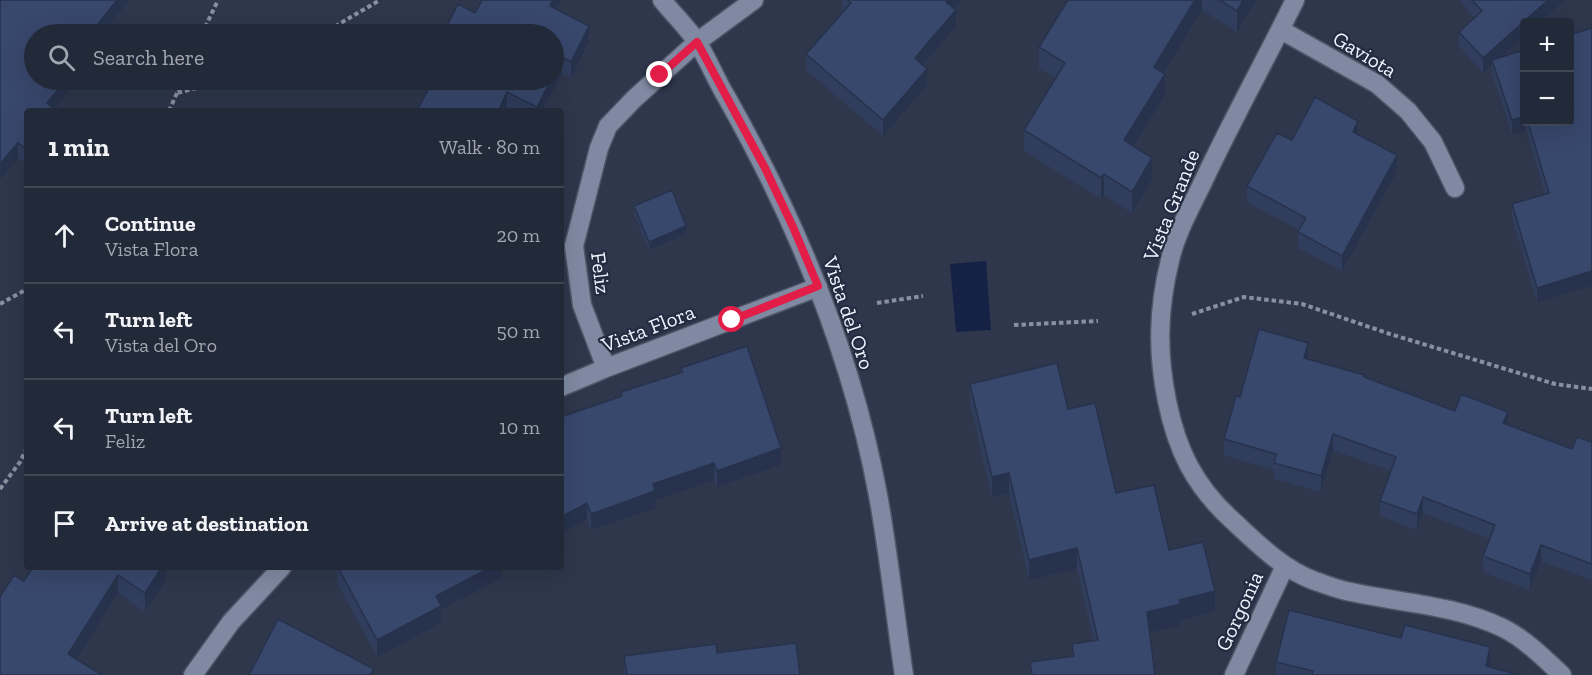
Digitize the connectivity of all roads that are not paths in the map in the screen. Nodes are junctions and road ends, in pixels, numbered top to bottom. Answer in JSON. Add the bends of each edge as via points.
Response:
{"nodes":[{"id":1,"x":662,"y":0,"type":"edge"},
{"id":2,"x":754,"y":0,"type":"edge"},
{"id":3,"x":1295,"y":0,"type":"edge"},
{"id":4,"x":1281,"y":30,"type":"junction"},
{"id":5,"x":697,"y":42,"type":"junction"},
{"id":6,"x":1455,"y":188,"type":"dead end"},
{"id":7,"x":818,"y":286,"type":"junction"},
{"id":8,"x":606,"y":368,"type":"junction"},
{"id":9,"x":564,"y":386,"type":"edge"},
{"id":10,"x":1285,"y":566,"type":"junction"},
{"id":11,"x":279,"y":570,"type":"edge"},
{"id":12,"x":194,"y":675,"type":"edge"},
{"id":13,"x":904,"y":675,"type":"edge"},
{"id":14,"x":1234,"y":675,"type":"edge"},
{"id":15,"x":1562,"y":675,"type":"edge"}],
"edges":[{"from":1,"to":5,"type":"street","name":"Vista del Oro"},
{"from":2,"to":5,"type":"street"},
{"from":3,"to":4,"type":"street","name":"Vista Grande"},
{"from":4,"to":6,"type":"street","name":"Gaviota","via":[[1377,84],[1408,111],[1433,142]]},
{"from":4,"to":10,"type":"street","name":"Vista Grande","via":[[1185,220],[1170,258],[1159,338],[1172,424],[1187,462],[1223,512]]},
{"from":5,"to":7,"type":"street","name":"Vista del Oro","via":[[765,168]]},
{"from":5,"to":8,"type":"street","name":"Feliz","via":[[608,126],[599,148],[574,246],[582,305]]},
{"from":7,"to":8,"type":"street","name":"Vista Flora"},
{"from":7,"to":13,"type":"street","name":"Vista del Oro","via":[[842,355],[878,495]]},
{"from":8,"to":9,"type":"street","name":"Vista Flora"},
{"from":10,"to":14,"type":"street","name":"Gorgonia"},
{"from":10,"to":15,"type":"street","name":"Vista Grande","via":[[1349,592],[1454,610],[1503,628]]},
{"from":11,"to":12,"type":"street","via":[[231,622]]}]}
